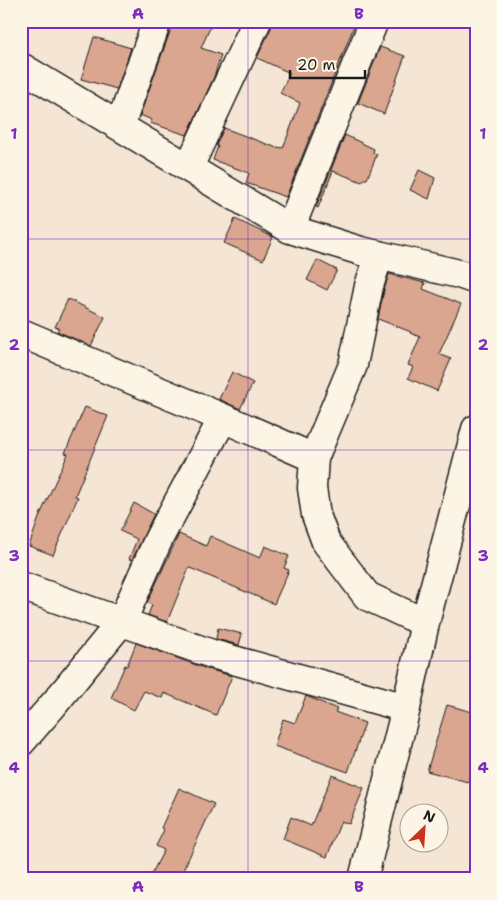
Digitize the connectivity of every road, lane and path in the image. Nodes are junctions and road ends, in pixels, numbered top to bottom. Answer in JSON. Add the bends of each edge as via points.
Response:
{"nodes":[{"id":1,"x":157,"y":21,"type":"edge"},
{"id":2,"x":256,"y":21,"type":"edge"},
{"id":3,"x":374,"y":21,"type":"edge"},
{"id":4,"x":21,"y":67,"type":"edge"},
{"id":5,"x":120,"y":126,"type":"junction"},
{"id":6,"x":189,"y":167,"type":"junction"},
{"id":7,"x":290,"y":229,"type":"junction"},
{"id":8,"x":380,"y":255,"type":"junction"},
{"id":9,"x":476,"y":280,"type":"edge"},
{"id":10,"x":21,"y":333,"type":"edge"},
{"id":11,"x":223,"y":418,"type":"junction"},
{"id":12,"x":476,"y":429,"type":"edge"},
{"id":13,"x":314,"y":458,"type":"junction"},
{"id":14,"x":21,"y":586,"type":"edge"},
{"id":15,"x":122,"y":621,"type":"junction"},
{"id":16,"x":425,"y":623,"type":"junction"},
{"id":17,"x":406,"y":708,"type":"junction"},
{"id":18,"x":21,"y":742,"type":"edge"},
{"id":19,"x":363,"y":879,"type":"edge"}],
"edges":[{"from":1,"to":5,"type":"street"},
{"from":2,"to":6,"type":"street"},
{"from":3,"to":7,"type":"street"},
{"from":4,"to":5,"type":"street"},
{"from":5,"to":6,"type":"street"},
{"from":6,"to":7,"type":"street"},
{"from":7,"to":8,"type":"street"},
{"from":8,"to":9,"type":"street"},
{"from":8,"to":13,"type":"street","via":[[369,286],[353,365]]},
{"from":10,"to":11,"type":"street"},
{"from":11,"to":13,"type":"street"},
{"from":11,"to":15,"type":"street","via":[[159,538]]},
{"from":12,"to":16,"type":"street"},
{"from":13,"to":16,"type":"street","via":[[312,488],[316,515],[326,542],[367,596]]},
{"from":14,"to":15,"type":"street"},
{"from":15,"to":17,"type":"street","via":[[212,654]]},
{"from":15,"to":18,"type":"street"},
{"from":16,"to":17,"type":"street"},
{"from":17,"to":19,"type":"street"}]}
